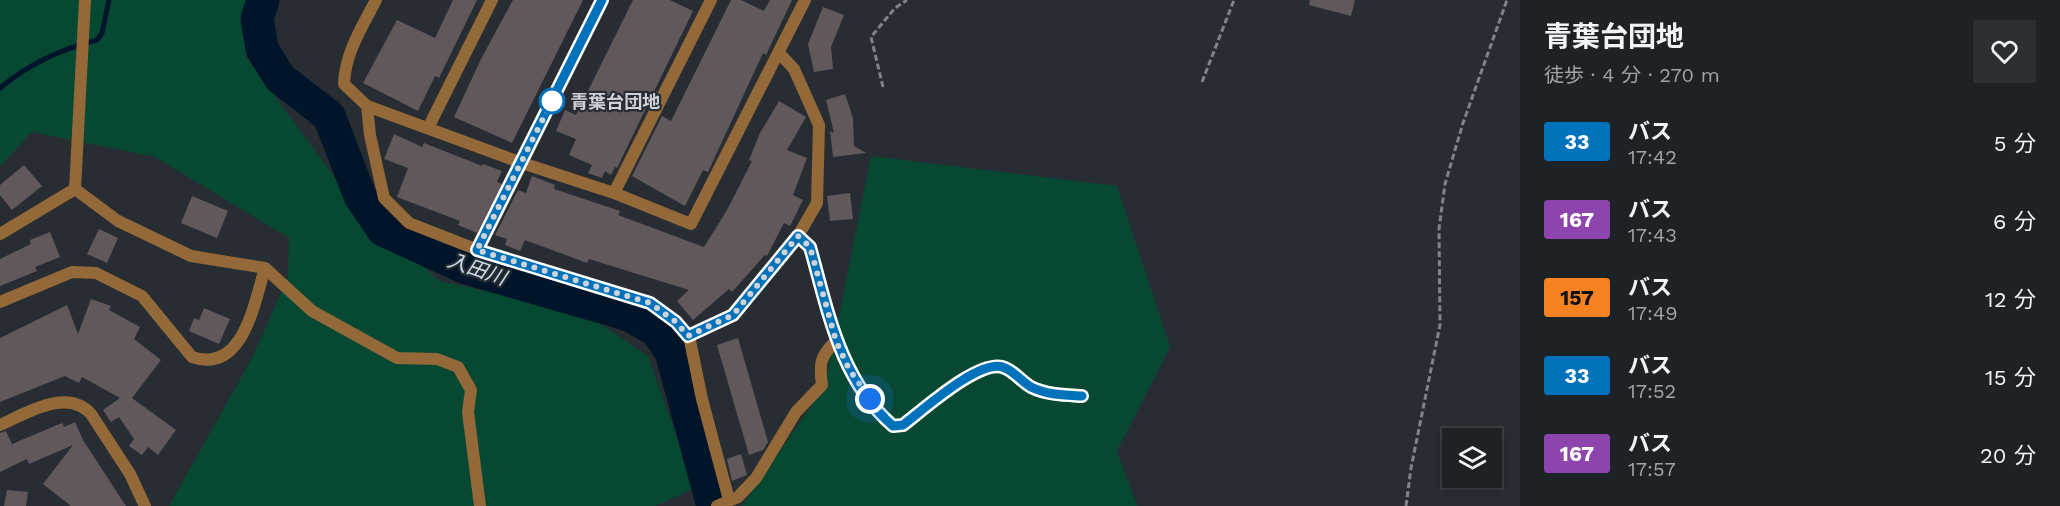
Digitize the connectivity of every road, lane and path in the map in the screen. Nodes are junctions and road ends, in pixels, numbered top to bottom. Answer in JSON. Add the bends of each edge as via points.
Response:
{"nodes":[{"id":1,"x":85,"y":0,"type":"edge"},
{"id":2,"x":376,"y":0,"type":"edge"},
{"id":3,"x":492,"y":0,"type":"edge"},
{"id":4,"x":602,"y":0,"type":"edge"},
{"id":5,"x":711,"y":0,"type":"edge"},
{"id":6,"x":805,"y":0,"type":"edge"},
{"id":7,"x":907,"y":0,"type":"edge"},
{"id":8,"x":1234,"y":0,"type":"edge"},
{"id":9,"x":1507,"y":0,"type":"edge"},
{"id":10,"x":780,"y":54,"type":"junction"},
{"id":11,"x":1202,"y":82,"type":"dead end"},
{"id":12,"x":883,"y":87,"type":"dead end"},
{"id":13,"x":367,"y":106,"type":"junction"},
{"id":14,"x":428,"y":129,"type":"junction"},
{"id":15,"x":522,"y":163,"type":"junction"},
{"id":16,"x":75,"y":189,"type":"junction"},
{"id":17,"x":614,"y":193,"type":"junction"},
{"id":18,"x":0,"y":234,"type":"edge"},
{"id":19,"x":798,"y":236,"type":"junction"},
{"id":20,"x":477,"y":250,"type":"junction"},
{"id":21,"x":265,"y":268,"type":"junction"},
{"id":22,"x":0,"y":302,"type":"edge"},
{"id":23,"x":688,"y":336,"type":"junction"},
{"id":24,"x":836,"y":341,"type":"junction"},
{"id":25,"x":1082,"y":396,"type":"dead end"},
{"id":26,"x":0,"y":425,"type":"edge"},
{"id":27,"x":724,"y":503,"type":"edge"},
{"id":28,"x":145,"y":506,"type":"edge"},
{"id":29,"x":480,"y":506,"type":"edge"},
{"id":30,"x":1406,"y":506,"type":"edge"}],
"edges":[{"from":1,"to":16,"type":"street"},
{"from":2,"to":13,"type":"street","via":[[352,46],[345,69],[344,84]]},
{"from":3,"to":14,"type":"street"},
{"from":4,"to":15,"type":"street"},
{"from":5,"to":17,"type":"street"},
{"from":6,"to":10,"type":"street"},
{"from":7,"to":12,"type":"path","via":[[895,8],[871,37]]},
{"from":8,"to":11,"type":"path"},
{"from":9,"to":30,"type":"path","via":[[1445,184],[1439,229],[1440,325]]},
{"from":10,"to":17,"type":"street","via":[[690,224]]},
{"from":10,"to":19,"type":"street","via":[[794,69],[819,125],[817,204]]},
{"from":13,"to":14,"type":"street"},
{"from":13,"to":20,"type":"street","via":[[384,198],[410,223]]},
{"from":14,"to":15,"type":"street"},
{"from":15,"to":17,"type":"street"},
{"from":15,"to":20,"type":"street"},
{"from":16,"to":18,"type":"street"},
{"from":16,"to":21,"type":"street","via":[[118,221],[191,256]]},
{"from":19,"to":23,"type":"street","via":[[733,315]]},
{"from":19,"to":24,"type":"street","via":[[810,247]]},
{"from":20,"to":23,"type":"street","via":[[650,303]]},
{"from":21,"to":22,"type":"street","via":[[238,344],[216,360],[192,357],[142,296],[96,273],[72,272]]},
{"from":21,"to":29,"type":"street","via":[[312,310],[397,358],[437,359],[458,367],[471,390],[468,412]]},
{"from":23,"to":27,"type":"street"},
{"from":24,"to":25,"type":"street","via":[[861,387],[880,415],[893,426],[903,425],[974,372],[988,367],[1003,366],[1032,387],[1053,394]]},
{"from":24,"to":27,"type":"street","via":[[823,353],[819,364],[822,385],[796,412],[756,478],[738,497]]},
{"from":26,"to":28,"type":"street","via":[[55,403],[82,407],[91,414],[130,474]]}]}
